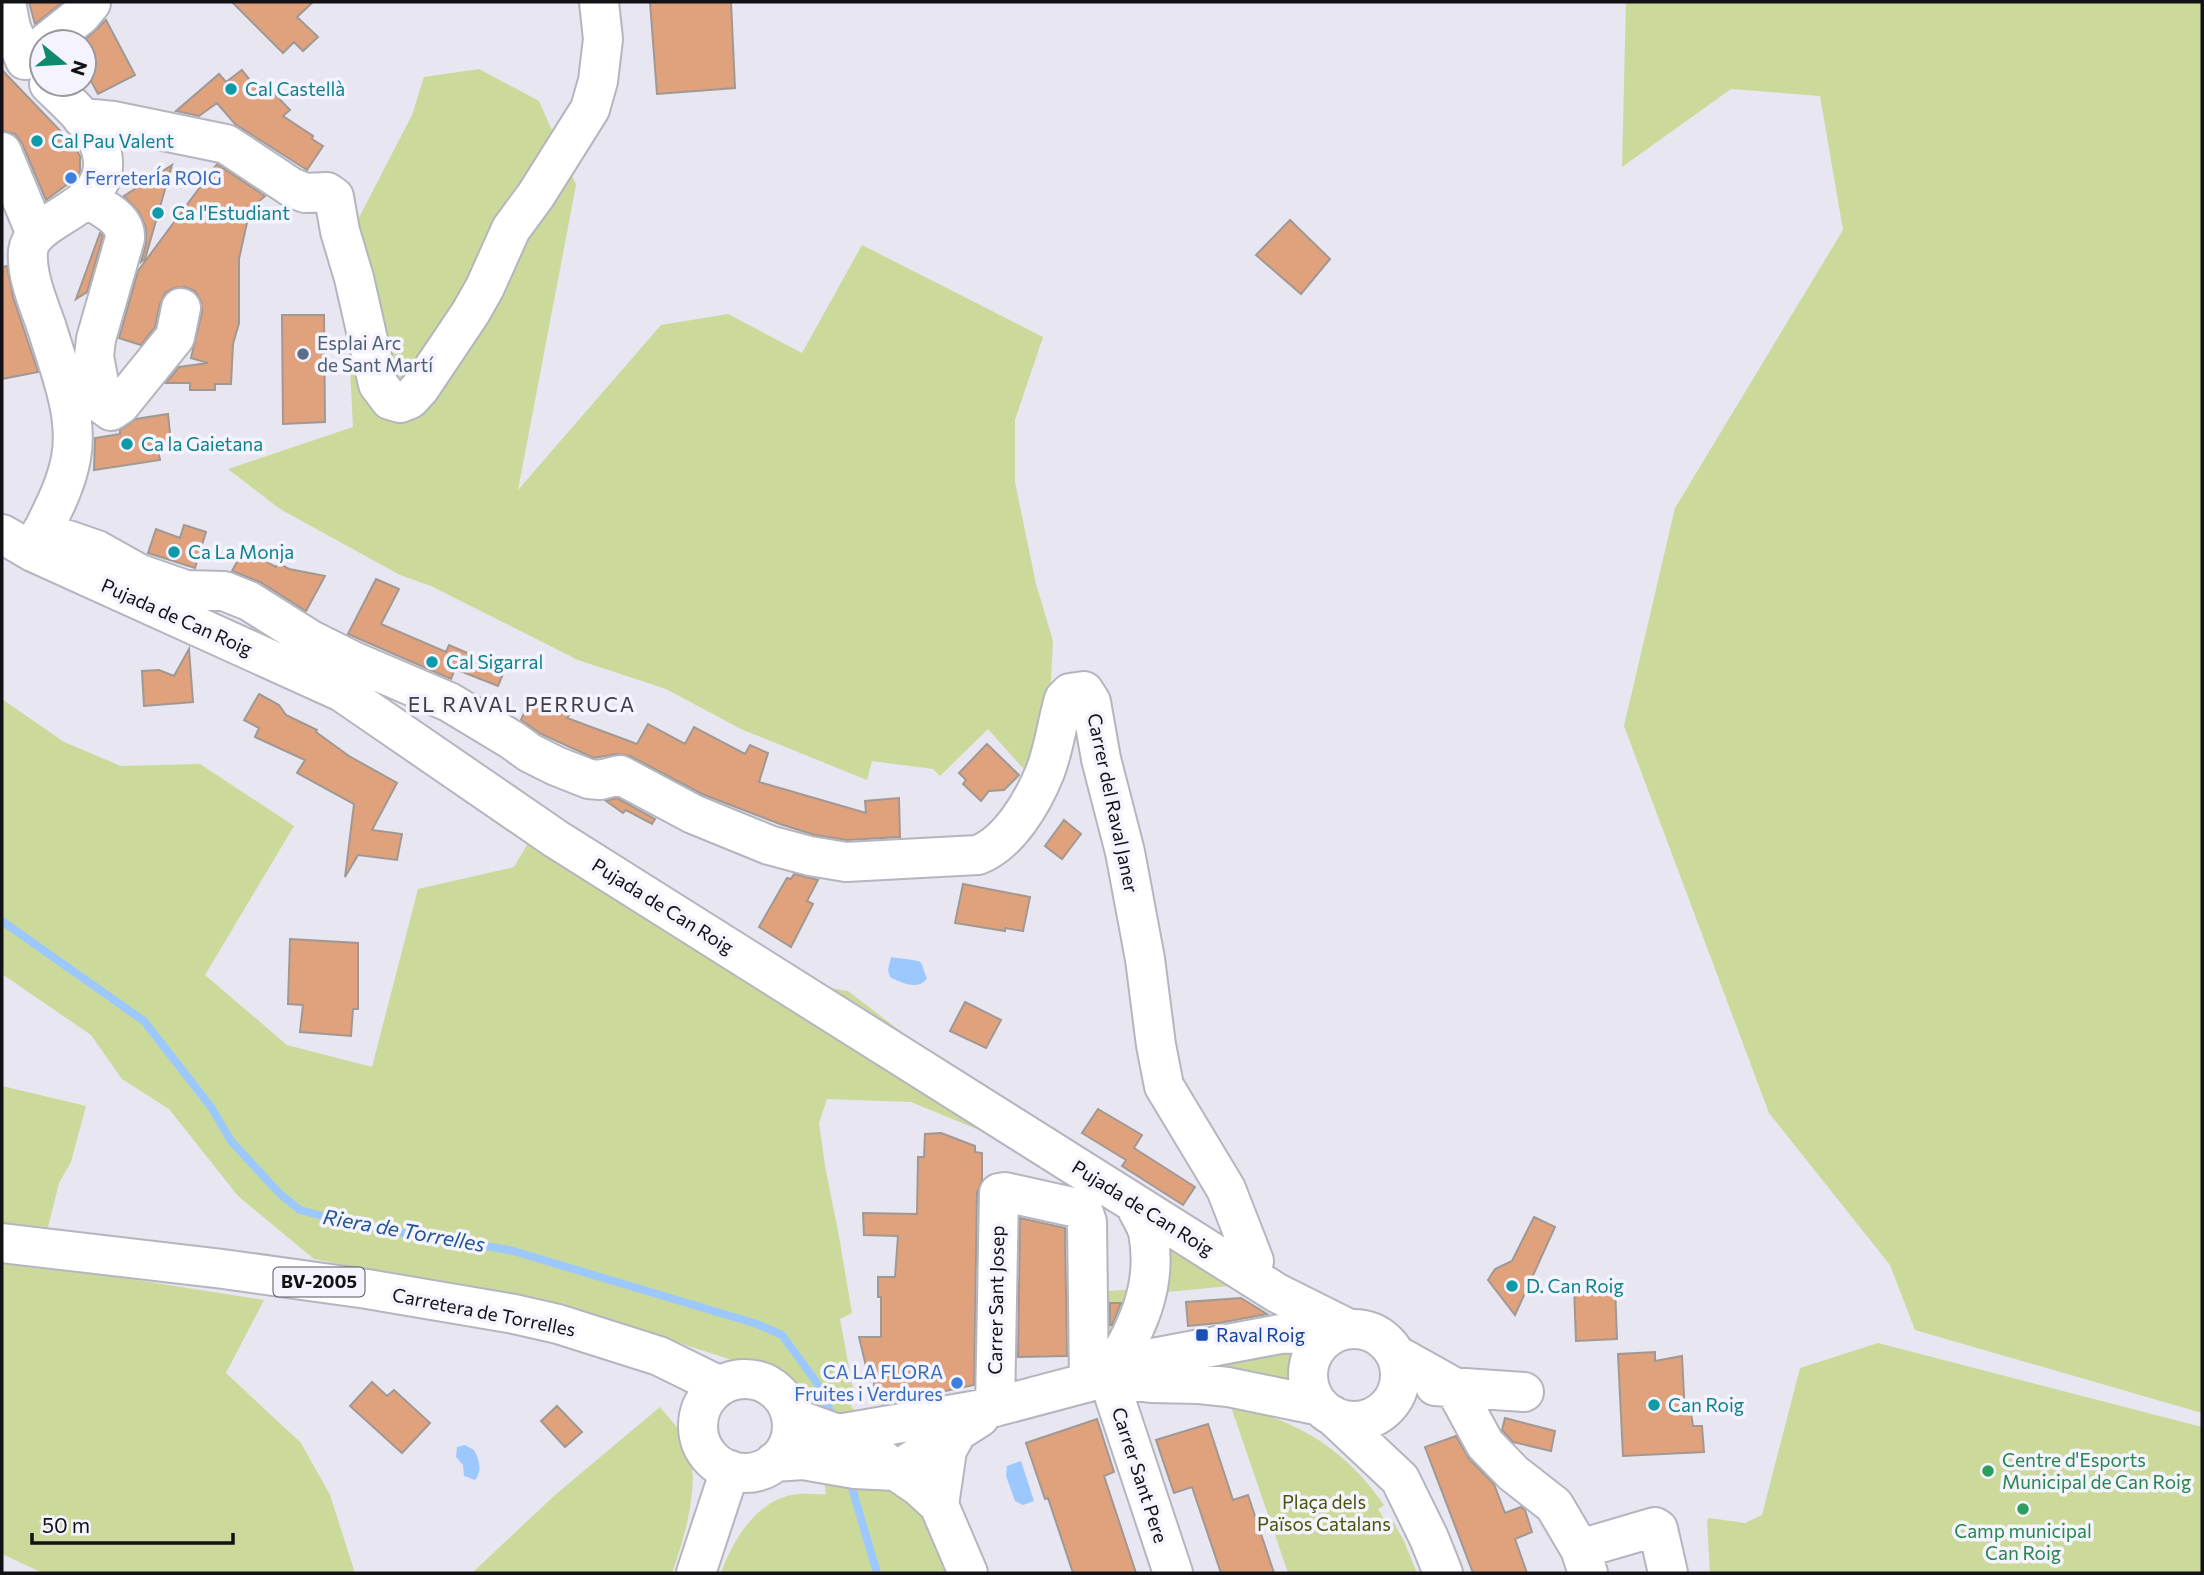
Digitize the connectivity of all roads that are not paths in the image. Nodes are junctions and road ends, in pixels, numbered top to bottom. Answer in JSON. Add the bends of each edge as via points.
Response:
{"nodes":[{"id":1,"x":6,"y":2,"type":"edge"},
{"id":2,"x":599,"y":2,"type":"edge"},
{"id":3,"x":91,"y":3,"type":"edge"},
{"id":4,"x":67,"y":28,"type":"edge"},
{"id":5,"x":28,"y":50,"type":"edge"},
{"id":6,"x":66,"y":98,"type":"edge"},
{"id":7,"x":82,"y":118,"type":"junction"},
{"id":8,"x":2,"y":152,"type":"edge"},
{"id":9,"x":88,"y":199,"type":"junction"},
{"id":10,"x":19,"y":231,"type":"edge"},
{"id":11,"x":181,"y":309,"type":"dead end"},
{"id":12,"x":25,"y":539,"type":"edge"},
{"id":13,"x":999,"y":1193,"type":"joint"},
{"id":14,"x":1134,"y":1203,"type":"junction"},
{"id":15,"x":2,"y":1243,"type":"edge"},
{"id":16,"x":1264,"y":1284,"type":"junction"},
{"id":17,"x":1343,"y":1330,"type":"junction"},
{"id":18,"x":1303,"y":1347,"type":"junction"},
{"id":19,"x":630,"y":1348,"type":"junction"},
{"id":20,"x":1395,"y":1354,"type":"junction"},
{"id":21,"x":1098,"y":1379,"type":"junction"},
{"id":22,"x":720,"y":1386,"type":"junction"},
{"id":23,"x":1454,"y":1387,"type":"junction"},
{"id":24,"x":1524,"y":1392,"type":"dead end"},
{"id":25,"x":1395,"y":1397,"type":"junction"},
{"id":26,"x":995,"y":1407,"type":"junction"},
{"id":27,"x":1326,"y":1411,"type":"junction"},
{"id":28,"x":791,"y":1417,"type":"junction"},
{"id":29,"x":698,"y":1425,"type":"junction"},
{"id":30,"x":957,"y":1432,"type":"junction"},
{"id":31,"x":838,"y":1434,"type":"junction"},
{"id":32,"x":774,"y":1462,"type":"junction"},
{"id":33,"x":730,"y":1470,"type":"junction"},
{"id":34,"x":896,"y":1471,"type":"junction"},
{"id":35,"x":1400,"y":1479,"type":"junction"},
{"id":36,"x":939,"y":1505,"type":"junction"},
{"id":37,"x":1584,"y":1561,"type":"edge"},
{"id":38,"x":696,"y":1573,"type":"edge"},
{"id":39,"x":968,"y":1573,"type":"edge"},
{"id":40,"x":1173,"y":1573,"type":"edge"},
{"id":41,"x":1443,"y":1573,"type":"edge"},
{"id":42,"x":1668,"y":1573,"type":"edge"}],
"edges":[{"from":1,"to":5,"type":"street","via":[[11,28]]},
{"from":2,"to":7,"type":"street","via":[[602,51],[590,109],[511,229],[471,312],[420,388],[400,403],[390,400],[378,384],[334,197],[291,187],[226,144]]},
{"from":3,"to":4,"type":"street"},
{"from":6,"to":7,"type":"street"},
{"from":7,"to":9,"type":"street","via":[[100,145],[103,163]]},
{"from":8,"to":10,"type":"street"},
{"from":9,"to":10,"type":"street"},
{"from":9,"to":11,"type":"street","via":[[125,228],[94,356],[103,405],[111,411],[175,337]]},
{"from":10,"to":12,"type":"street","via":[[28,248],[32,282],[67,394],[72,448],[58,501]]},
{"from":12,"to":14,"type":"street","name":"Pujada de Can Roig","via":[[342,692],[556,839]]},
{"from":12,"to":16,"type":"street","name":"Carrer del Raval Janer","via":[[97,550],[140,574],[186,590],[224,591],[352,661],[449,702],[565,770],[589,779],[620,775],[693,814],[769,845],[846,862],[988,851],[1030,803],[1045,772],[1064,699],[1080,690],[1088,693],[1125,852],[1164,1086],[1226,1189]]},
{"from":13,"to":21,"type":"street","name":"Carrer Sant Pere","via":[[1084,1213]]},
{"from":13,"to":26,"type":"street","name":"Carrer Sant Josep"},
{"from":14,"to":16,"type":"street","name":"Pujada de Can Roig"},
{"from":14,"to":21,"type":"street","via":[[1147,1230],[1147,1298],[1135,1329]]},
{"from":15,"to":19,"type":"street","name":"Carretera de Torrelles","number":"BV-2005","via":[[441,1300],[558,1324]]},
{"from":16,"to":17,"type":"street","name":"Pujada de Can Roig"},
{"from":16,"to":18,"type":"street"},
{"from":17,"to":18,"type":"street"},
{"from":17,"to":20,"type":"street","via":[[1376,1335]]},
{"from":18,"to":21,"type":"street","via":[[1153,1358]]},
{"from":18,"to":27,"type":"street","via":[[1310,1387]]},
{"from":19,"to":22,"type":"street","name":"Carretera de Torrelles","number":"BV-2005","via":[[659,1356]]},
{"from":19,"to":29,"type":"street","name":"Carretera de Torrelles","number":"BV-2005","via":[[690,1410]]},
{"from":20,"to":23,"type":"street"},
{"from":20,"to":25,"type":"street","via":[[1399,1383]]},
{"from":21,"to":26,"type":"street"},
{"from":21,"to":27,"type":"street","via":[[1243,1389]]},
{"from":21,"to":40,"type":"street","name":"Carrer Sant Pere"},
{"from":22,"to":28,"type":"street","via":[[739,1379],[759,1380],[776,1390]]},
{"from":22,"to":29,"type":"street","via":[[704,1403]]},
{"from":23,"to":24,"type":"street"},
{"from":23,"to":25,"type":"street","via":[[1428,1386]]},
{"from":23,"to":37,"type":"street","via":[[1485,1444],[1553,1505]]},
{"from":25,"to":27,"type":"street","via":[[1376,1415],[1362,1420]]},
{"from":25,"to":35,"type":"street","via":[[1392,1420]]},
{"from":26,"to":30,"type":"street"},
{"from":26,"to":31,"type":"street"},
{"from":27,"to":35,"type":"street"},
{"from":28,"to":31,"type":"street"},
{"from":28,"to":32,"type":"street","via":[[791,1437]]},
{"from":29,"to":33,"type":"street","name":"Carretera de Torrelles","number":"BV-2005","via":[[709,1456]]},
{"from":30,"to":34,"type":"street"},
{"from":30,"to":36,"type":"street","via":[[947,1450]]},
{"from":31,"to":34,"type":"street","via":[[863,1443]]},
{"from":32,"to":33,"type":"street","via":[[753,1472]]},
{"from":32,"to":34,"type":"street","via":[[803,1460]]},
{"from":33,"to":38,"type":"street"},
{"from":34,"to":36,"type":"street"},
{"from":35,"to":41,"type":"street"},
{"from":36,"to":39,"type":"street"},
{"from":37,"to":42,"type":"street","via":[[1655,1527]]}]}
